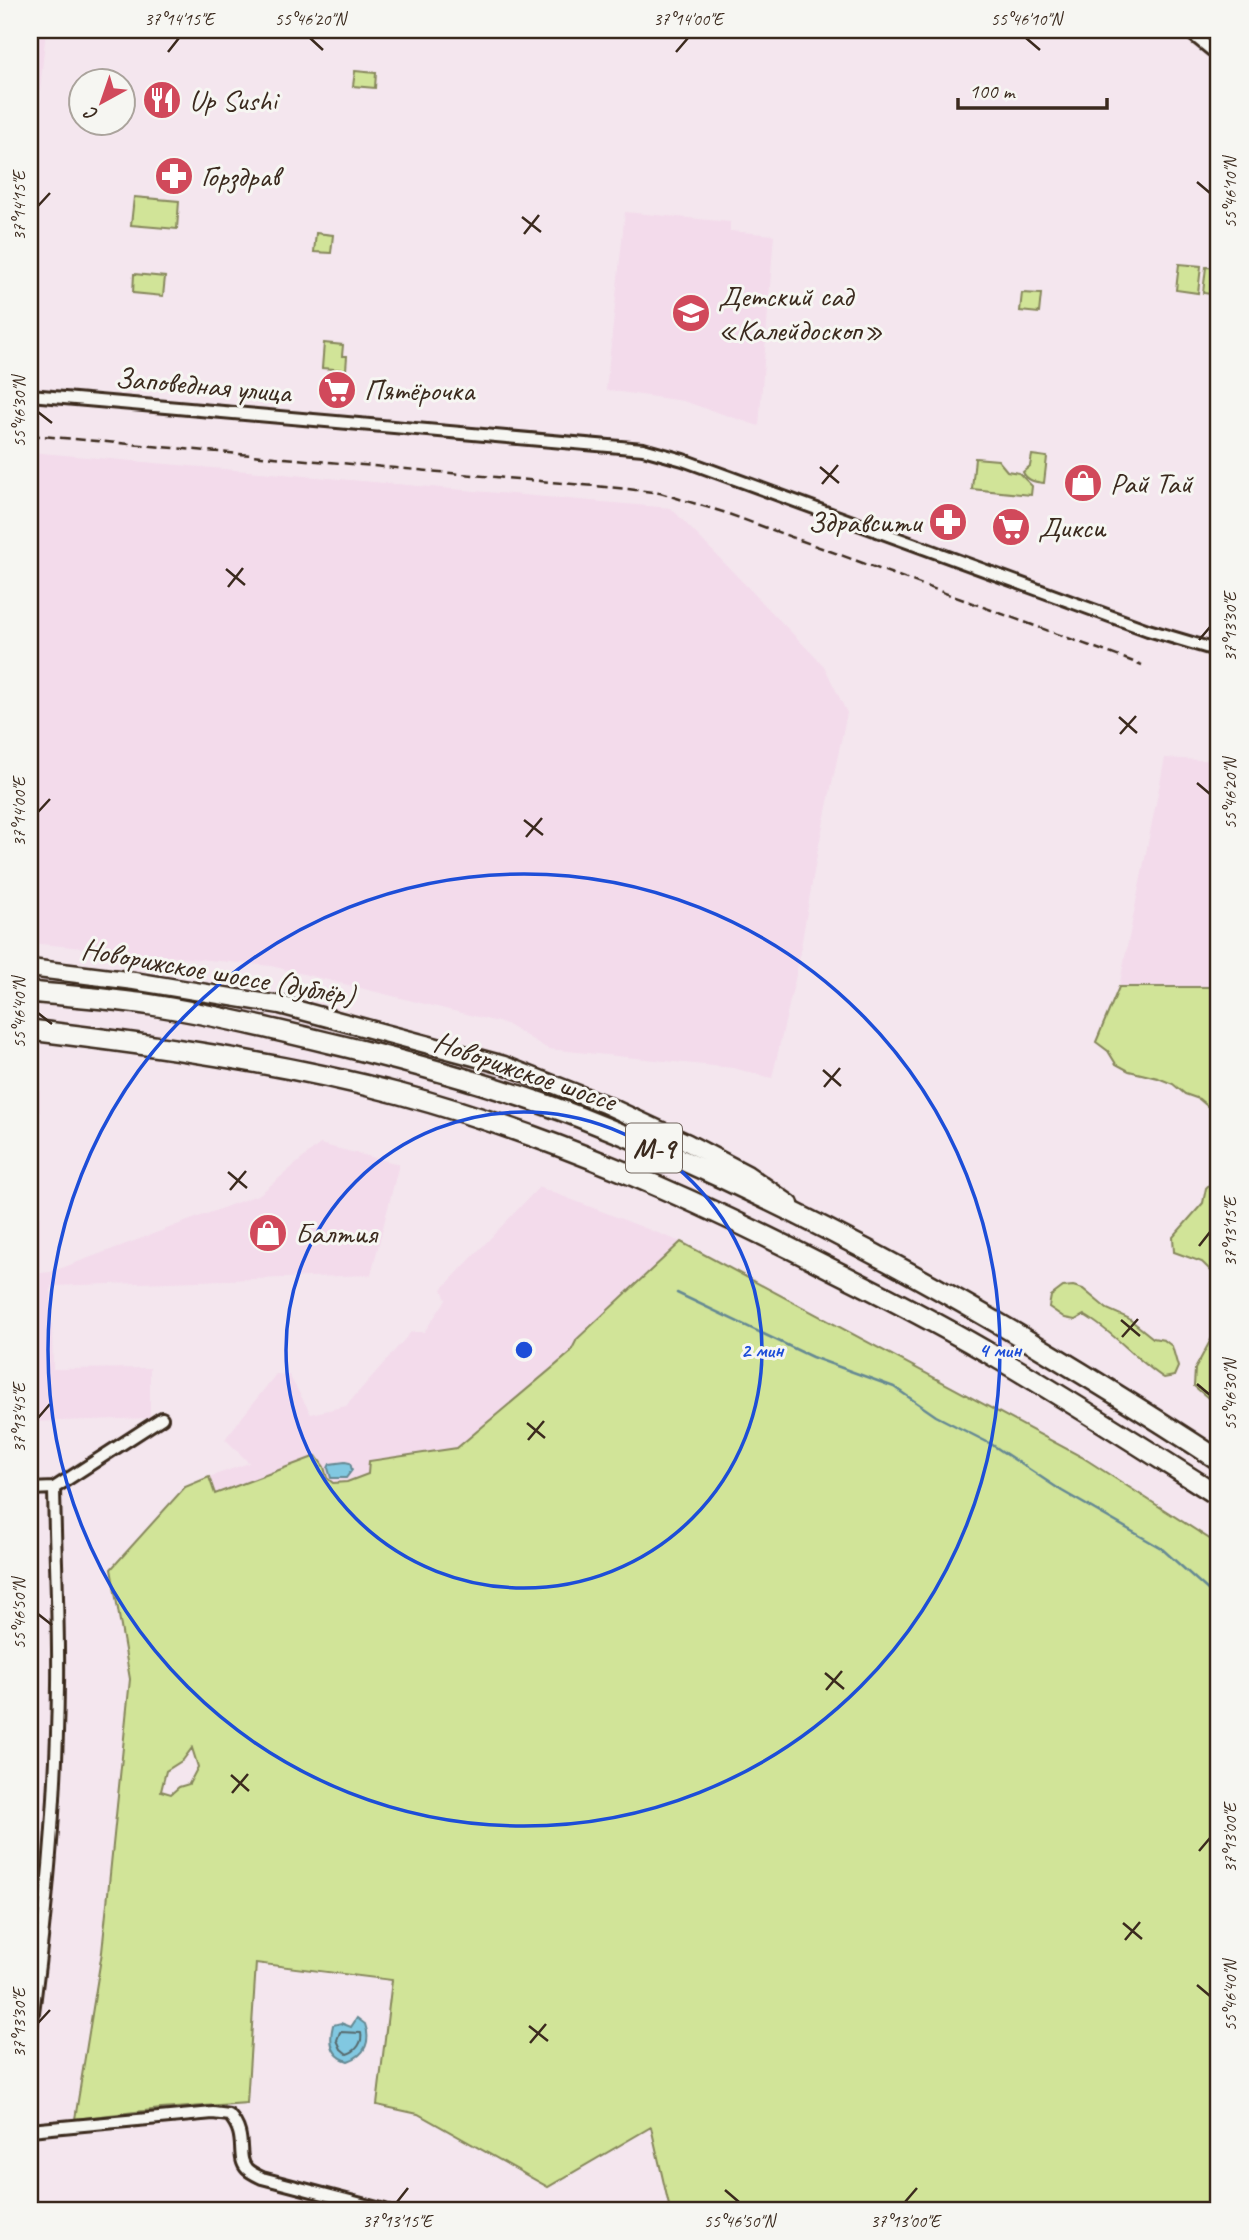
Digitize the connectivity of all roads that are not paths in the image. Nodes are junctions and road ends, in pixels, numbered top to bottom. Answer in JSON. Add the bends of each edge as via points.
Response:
{"nodes":[{"id":1,"x":1187,"y":30,"type":"edge"},
{"id":2,"x":1219,"y":57,"type":"edge"},
{"id":3,"x":30,"y":395,"type":"edge"},
{"id":4,"x":1219,"y":651,"type":"edge"},
{"id":5,"x":30,"y":968,"type":"edge"},
{"id":6,"x":30,"y":992,"type":"edge"},
{"id":7,"x":30,"y":1030,"type":"edge"},
{"id":8,"x":814,"y":1223,"type":"junction"},
{"id":9,"x":162,"y":1418,"type":"dead end"},
{"id":10,"x":1219,"y":1460,"type":"edge"},
{"id":11,"x":54,"y":1488,"type":"junction"},
{"id":12,"x":30,"y":1489,"type":"edge"},
{"id":13,"x":1219,"y":1496,"type":"edge"},
{"id":14,"x":30,"y":2035,"type":"edge"},
{"id":15,"x":30,"y":2130,"type":"edge"},
{"id":16,"x":384,"y":2210,"type":"edge"}],
"edges":[{"from":1,"to":2,"type":"street"},
{"from":3,"to":4,"type":"street","name":"Заповедная улица","via":[[643,449],[1148,630]]},
{"from":5,"to":8,"type":"street","name":"Новорижское шоссе (дублёр)","via":[[280,1005],[503,1065],[688,1143],[747,1174]]},
{"from":6,"to":8,"type":"highway","name":"Новорижское шоссе","number":"М-9","via":[[222,1018],[487,1085],[687,1162]]},
{"from":7,"to":13,"type":"highway","name":"Новорижское шоссе","number":"М-9","via":[[188,1050],[356,1083],[453,1110],[613,1168],[779,1242],[890,1299],[1003,1362]]},
{"from":8,"to":10,"type":"highway","name":"Новорижское шоссе","number":"М-9","via":[[1023,1338]]},
{"from":9,"to":11,"type":"street"},
{"from":11,"to":12,"type":"street"},
{"from":11,"to":14,"type":"street","via":[[58,1685],[53,1812],[44,1935]]},
{"from":15,"to":16,"type":"street","via":[[229,2115],[238,2124],[242,2162],[248,2170],[262,2178]]}]}
